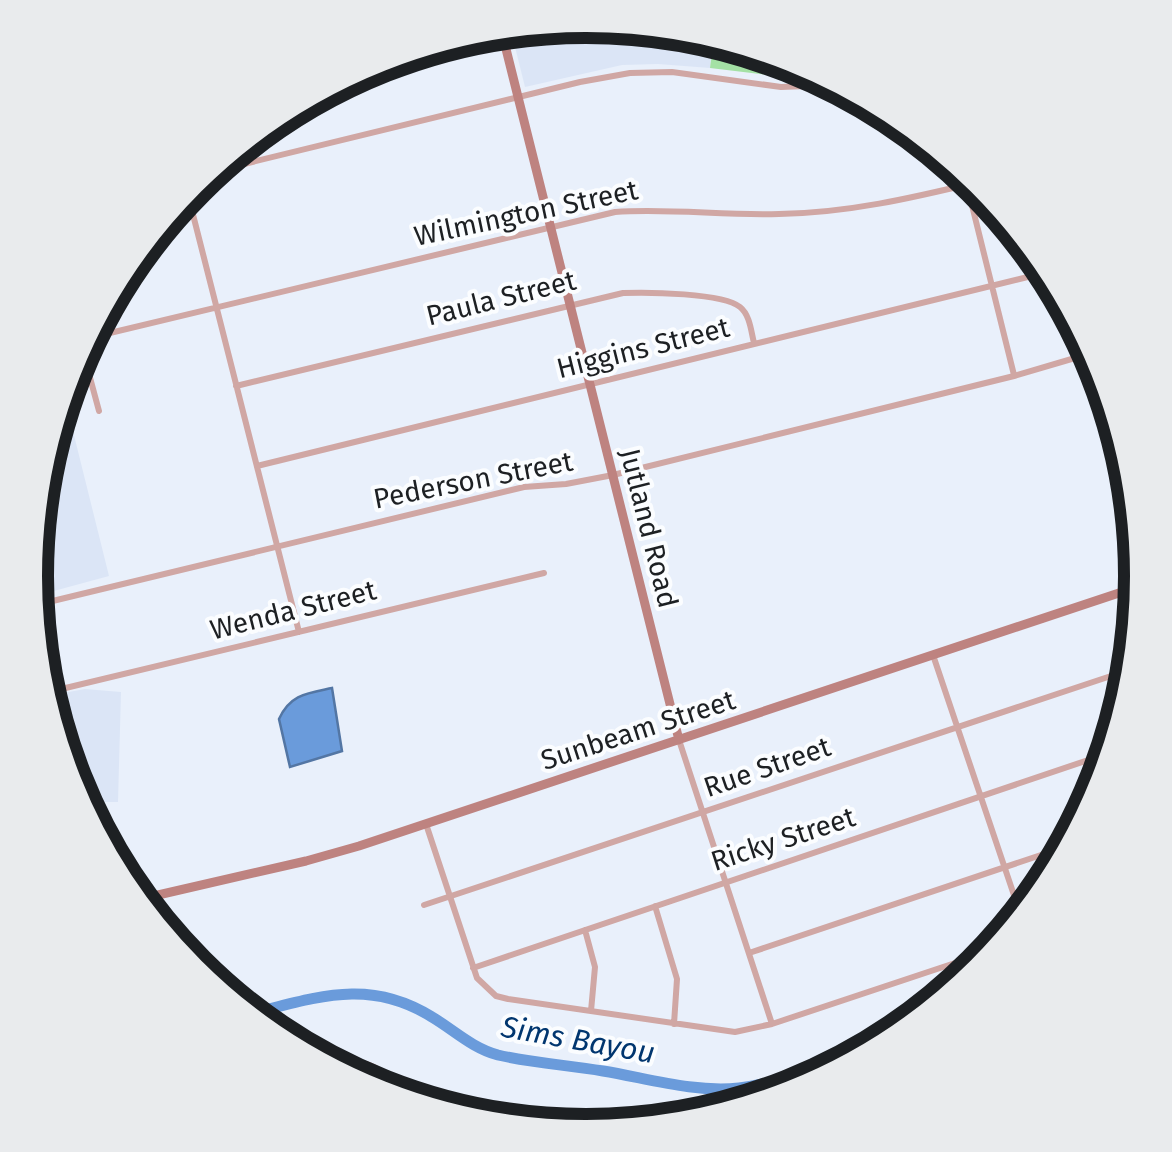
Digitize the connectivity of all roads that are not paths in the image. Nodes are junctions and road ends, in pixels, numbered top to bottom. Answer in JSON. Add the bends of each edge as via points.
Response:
{"nodes":[{"id":1,"x":505,"y":44,"type":"edge"},
{"id":2,"x":809,"y":86,"type":"edge"},
{"id":3,"x":518,"y":97,"type":"junction"},
{"id":4,"x":238,"y":165,"type":"edge"},
{"id":5,"x":958,"y":187,"type":"edge"},
{"id":6,"x":970,"y":199,"type":"edge"},
{"id":7,"x":192,"y":210,"type":"edge"},
{"id":8,"x":551,"y":224,"type":"junction"},
{"id":9,"x":1033,"y":276,"type":"edge"},
{"id":10,"x":992,"y":286,"type":"junction"},
{"id":11,"x":570,"y":304,"type":"junction"},
{"id":12,"x":217,"y":306,"type":"junction"},
{"id":13,"x":105,"y":334,"type":"edge"},
{"id":14,"x":754,"y":343,"type":"junction"},
{"id":15,"x":1078,"y":356,"type":"edge"},
{"id":16,"x":88,"y":370,"type":"edge"},
{"id":17,"x":1014,"y":376,"type":"junction"},
{"id":18,"x":591,"y":384,"type":"junction"},
{"id":19,"x":236,"y":386,"type":"junction"},
{"id":20,"x":100,"y":411,"type":"dead end"},
{"id":21,"x":257,"y":466,"type":"junction"},
{"id":22,"x":613,"y":475,"type":"junction"},
{"id":23,"x":277,"y":546,"type":"junction"},
{"id":24,"x":544,"y":573,"type":"dead end"},
{"id":25,"x":1124,"y":591,"type":"edge"},
{"id":26,"x":49,"y":602,"type":"edge"},
{"id":27,"x":299,"y":632,"type":"junction"},
{"id":28,"x":932,"y":655,"type":"junction"},
{"id":29,"x":1115,"y":675,"type":"edge"},
{"id":30,"x":60,"y":689,"type":"edge"},
{"id":31,"x":958,"y":728,"type":"junction"},
{"id":32,"x":679,"y":740,"type":"junction"},
{"id":33,"x":1092,"y":759,"type":"edge"},
{"id":34,"x":982,"y":797,"type":"junction"},
{"id":35,"x":704,"y":812,"type":"junction"},
{"id":36,"x":426,"y":824,"type":"junction"},
{"id":37,"x":1047,"y":853,"type":"edge"},
{"id":38,"x":1004,"y":868,"type":"junction"},
{"id":39,"x":725,"y":881,"type":"junction"},
{"id":40,"x":153,"y":896,"type":"edge"},
{"id":41,"x":450,"y":897,"type":"junction"},
{"id":42,"x":1015,"y":901,"type":"edge"},
{"id":43,"x":424,"y":904,"type":"dead end"},
{"id":44,"x":655,"y":906,"type":"junction"},
{"id":45,"x":585,"y":930,"type":"junction"},
{"id":46,"x":749,"y":953,"type":"junction"},
{"id":47,"x":963,"y":961,"type":"edge"},
{"id":48,"x":473,"y":968,"type":"junction"},
{"id":49,"x":591,"y":1011,"type":"junction"},
{"id":50,"x":674,"y":1024,"type":"junction"},
{"id":51,"x":772,"y":1024,"type":"junction"},
{"id":52,"x":353,"y":1061,"type":"edge"},
{"id":53,"x":388,"y":1077,"type":"edge"}],
"edges":[{"from":1,"to":3,"type":"street","name":"Jutland Road"},
{"from":2,"to":3,"type":"street","via":[[652,72]]},
{"from":3,"to":4,"type":"street"},
{"from":3,"to":8,"type":"street","name":"Jutland Road"},
{"from":5,"to":8,"type":"street","name":"Wilmington Street","via":[[860,209],[774,214],[662,208]]},
{"from":6,"to":10,"type":"street"},
{"from":7,"to":12,"type":"street"},
{"from":8,"to":11,"type":"street","name":"Jutland Road"},
{"from":8,"to":12,"type":"street","name":"Wilmington Street"},
{"from":9,"to":10,"type":"street","name":"Higgins Street"},
{"from":10,"to":14,"type":"street","name":"Higgins Street"},
{"from":10,"to":17,"type":"street"},
{"from":11,"to":14,"type":"street","name":"Paula Street","via":[[624,292],[725,300],[740,307]]},
{"from":11,"to":18,"type":"street","name":"Jutland Road"},
{"from":11,"to":19,"type":"street","name":"Paula Street"},
{"from":12,"to":13,"type":"street","name":"Wilmington Street"},
{"from":12,"to":19,"type":"street"},
{"from":14,"to":18,"type":"street","name":"Higgins Street"},
{"from":15,"to":17,"type":"street","name":"Pederson Street"},
{"from":16,"to":20,"type":"street"},
{"from":17,"to":22,"type":"street","name":"Pederson Street"},
{"from":18,"to":21,"type":"street","name":"Higgins Street"},
{"from":18,"to":22,"type":"street","name":"Jutland Road"},
{"from":19,"to":21,"type":"street"},
{"from":21,"to":23,"type":"street"},
{"from":22,"to":23,"type":"street","name":"Pederson Street","via":[[524,487]]},
{"from":22,"to":32,"type":"street","name":"Jutland Road"},
{"from":23,"to":26,"type":"street","name":"Pederson Street"},
{"from":23,"to":27,"type":"street"},
{"from":24,"to":27,"type":"street","name":"Wenda Street"},
{"from":25,"to":28,"type":"street","name":"Sunbeam Street"},
{"from":27,"to":30,"type":"street","name":"Wenda Street"},
{"from":28,"to":31,"type":"street"},
{"from":28,"to":32,"type":"street","name":"Sunbeam Street"},
{"from":29,"to":31,"type":"street","name":"Rue Street"},
{"from":31,"to":34,"type":"street"},
{"from":31,"to":35,"type":"street","name":"Rue Street"},
{"from":32,"to":35,"type":"street","name":"Jutland Road"},
{"from":32,"to":36,"type":"street","name":"Sunbeam Street"},
{"from":33,"to":34,"type":"street","name":"Ricky Street"},
{"from":34,"to":38,"type":"street"},
{"from":34,"to":39,"type":"street","name":"Ricky Street"},
{"from":35,"to":39,"type":"street","name":"Jutland Road"},
{"from":35,"to":41,"type":"street","name":"Rue Street"},
{"from":36,"to":40,"type":"street","name":"Sunbeam Street","via":[[306,861]]},
{"from":36,"to":41,"type":"street"},
{"from":37,"to":38,"type":"street"},
{"from":38,"to":42,"type":"street"},
{"from":38,"to":46,"type":"street"},
{"from":39,"to":44,"type":"street","name":"Ricky Street"},
{"from":39,"to":46,"type":"street","name":"Jutland Road"},
{"from":41,"to":43,"type":"street","name":"Rue Street"},
{"from":41,"to":48,"type":"street"},
{"from":44,"to":45,"type":"street","name":"Ricky Street"},
{"from":44,"to":50,"type":"street","via":[[676,979]]},
{"from":45,"to":48,"type":"street","name":"Ricky Street"},
{"from":45,"to":49,"type":"street","via":[[595,967]]},
{"from":46,"to":51,"type":"street","name":"Jutland Road"},
{"from":47,"to":51,"type":"street"},
{"from":48,"to":49,"type":"street","via":[[496,996]]},
{"from":49,"to":50,"type":"street"},
{"from":50,"to":51,"type":"street","via":[[735,1032]]},
{"from":52,"to":53,"type":"street"}]}
